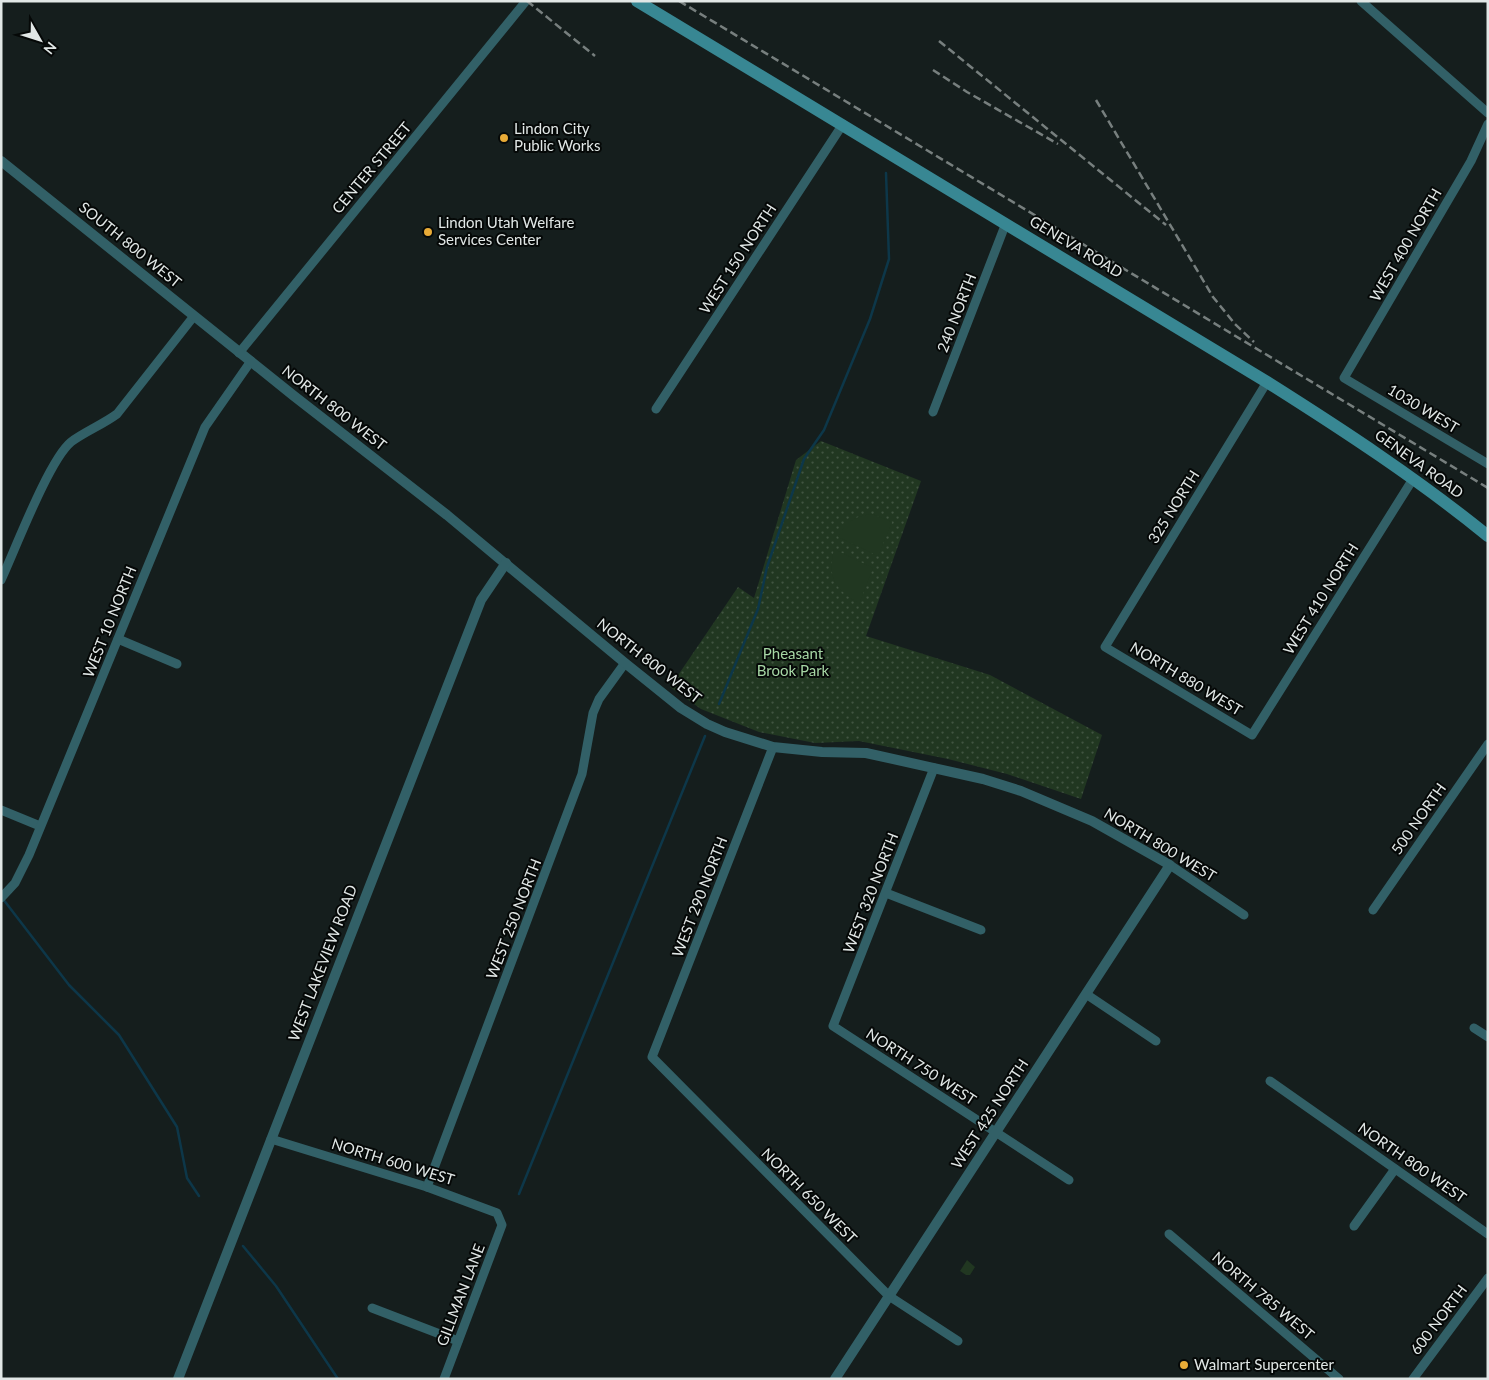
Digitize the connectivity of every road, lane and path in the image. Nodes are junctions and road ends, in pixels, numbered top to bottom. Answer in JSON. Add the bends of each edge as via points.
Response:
{"nodes":[{"id":1,"x":526,"y":1,"type":"edge"},
{"id":2,"x":637,"y":1,"type":"edge"},
{"id":3,"x":1361,"y":1,"type":"edge"},
{"id":4,"x":1488,"y":113,"type":"edge"},
{"id":5,"x":843,"y":124,"type":"junction"},
{"id":6,"x":1488,"y":124,"type":"edge"},
{"id":7,"x":1,"y":161,"type":"edge"},
{"id":8,"x":1006,"y":223,"type":"junction"},
{"id":9,"x":194,"y":316,"type":"junction"},
{"id":10,"x":239,"y":353,"type":"junction"},
{"id":11,"x":251,"y":361,"type":"junction"},
{"id":12,"x":1344,"y":378,"type":"joint"},
{"id":13,"x":1268,"y":382,"type":"junction"},
{"id":14,"x":656,"y":409,"type":"dead end"},
{"id":15,"x":933,"y":412,"type":"dead end"},
{"id":16,"x":1488,"y":464,"type":"edge"},
{"id":17,"x":1413,"y":479,"type":"junction"},
{"id":18,"x":1488,"y":536,"type":"edge"},
{"id":19,"x":506,"y":563,"type":"junction"},
{"id":20,"x":1,"y":580,"type":"edge"},
{"id":21,"x":118,"y":639,"type":"junction"},
{"id":22,"x":1105,"y":646,"type":"joint"},
{"id":23,"x":177,"y":664,"type":"dead end"},
{"id":24,"x":625,"y":664,"type":"junction"},
{"id":25,"x":1252,"y":734,"type":"joint"},
{"id":26,"x":1488,"y":744,"type":"edge"},
{"id":27,"x":773,"y":747,"type":"junction"},
{"id":28,"x":934,"y":768,"type":"junction"},
{"id":29,"x":1,"y":810,"type":"edge"},
{"id":30,"x":40,"y":826,"type":"junction"},
{"id":31,"x":1170,"y":865,"type":"junction"},
{"id":32,"x":886,"y":894,"type":"junction"},
{"id":33,"x":1,"y":898,"type":"edge"},
{"id":34,"x":1373,"y":910,"type":"dead end"},
{"id":35,"x":1244,"y":915,"type":"dead end"},
{"id":36,"x":981,"y":930,"type":"dead end"},
{"id":37,"x":1086,"y":994,"type":"junction"},
{"id":38,"x":834,"y":1026,"type":"joint"},
{"id":39,"x":1474,"y":1028,"type":"dead end"},
{"id":40,"x":1488,"y":1037,"type":"edge"},
{"id":41,"x":1156,"y":1041,"type":"dead end"},
{"id":42,"x":652,"y":1057,"type":"joint"},
{"id":43,"x":1270,"y":1081,"type":"dead end"},
{"id":44,"x":996,"y":1132,"type":"junction"},
{"id":45,"x":271,"y":1139,"type":"junction"},
{"id":46,"x":1395,"y":1169,"type":"junction"},
{"id":47,"x":1069,"y":1180,"type":"dead end"},
{"id":48,"x":427,"y":1187,"type":"junction"},
{"id":49,"x":501,"y":1220,"type":"joint"},
{"id":50,"x":1354,"y":1226,"type":"dead end"},
{"id":51,"x":1169,"y":1234,"type":"dead end"},
{"id":52,"x":1488,"y":1234,"type":"edge"},
{"id":53,"x":1488,"y":1278,"type":"edge"},
{"id":54,"x":889,"y":1296,"type":"junction"},
{"id":55,"x":372,"y":1308,"type":"dead end"},
{"id":56,"x":458,"y":1341,"type":"junction"},
{"id":57,"x":958,"y":1341,"type":"dead end"},
{"id":58,"x":178,"y":1379,"type":"edge"},
{"id":59,"x":444,"y":1379,"type":"edge"},
{"id":60,"x":835,"y":1379,"type":"edge"},
{"id":61,"x":1339,"y":1379,"type":"edge"},
{"id":62,"x":1412,"y":1379,"type":"edge"}],
"edges":[{"from":1,"to":10,"type":"street","name":"CENTER STREET"},
{"from":2,"to":5,"type":"main road","name":"GENEVA ROAD"},
{"from":3,"to":4,"type":"street"},
{"from":5,"to":8,"type":"main road","name":"GENEVA ROAD"},
{"from":5,"to":14,"type":"street","name":"WEST 150 NORTH"},
{"from":6,"to":12,"type":"street","name":"WEST 400 NORTH","via":[[1471,161]]},
{"from":7,"to":9,"type":"street","name":"SOUTH 800 WEST"},
{"from":8,"to":13,"type":"main road","name":"GENEVA ROAD"},
{"from":8,"to":15,"type":"street","name":"240 NORTH"},
{"from":9,"to":10,"type":"street","name":"SOUTH 800 WEST"},
{"from":9,"to":20,"type":"street","via":[[117,414],[70,443],[52,468]]},
{"from":10,"to":11,"type":"street","name":"NORTH 800 WEST"},
{"from":11,"to":19,"type":"street","name":"NORTH 800 WEST"},
{"from":11,"to":21,"type":"street","name":"WEST 10 NORTH","via":[[205,426]]},
{"from":12,"to":16,"type":"street","name":"1030 WEST"},
{"from":13,"to":17,"type":"main road","name":"GENEVA ROAD"},
{"from":13,"to":22,"type":"street","name":"325 NORTH"},
{"from":17,"to":18,"type":"main road","name":"GENEVA ROAD"},
{"from":17,"to":25,"type":"street","name":"WEST 410 NORTH"},
{"from":19,"to":24,"type":"street","name":"NORTH 800 WEST"},
{"from":19,"to":45,"type":"street","name":"WEST LAKEVIEW ROAD","via":[[481,600]]},
{"from":21,"to":23,"type":"street"},
{"from":21,"to":30,"type":"street","name":"WEST 10 NORTH"},
{"from":22,"to":25,"type":"street","name":"NORTH 880 WEST"},
{"from":24,"to":27,"type":"street","name":"NORTH 800 WEST","via":[[707,724]]},
{"from":24,"to":48,"type":"street","name":"WEST 250 NORTH","via":[[598,699],[582,774]]},
{"from":26,"to":34,"type":"street","name":"500 NORTH"},
{"from":27,"to":28,"type":"street","name":"NORTH 800 WEST","via":[[866,754]]},
{"from":27,"to":42,"type":"street","name":"WEST 290 NORTH"},
{"from":28,"to":31,"type":"street","name":"NORTH 800 WEST","via":[[983,779],[1058,805],[1122,836]]},
{"from":28,"to":32,"type":"street","name":"WEST 320 NORTH"},
{"from":29,"to":30,"type":"street"},
{"from":30,"to":33,"type":"street","name":"WEST 10 NORTH","via":[[15,883]]},
{"from":31,"to":35,"type":"street","name":"NORTH 800 WEST"},
{"from":31,"to":37,"type":"street","name":"WEST 425 NORTH"},
{"from":32,"to":36,"type":"street"},
{"from":32,"to":38,"type":"street","name":"WEST 320 NORTH"},
{"from":37,"to":41,"type":"street"},
{"from":37,"to":44,"type":"street","name":"WEST 425 NORTH"},
{"from":38,"to":44,"type":"street","name":"NORTH 750 WEST"},
{"from":39,"to":40,"type":"street"},
{"from":42,"to":54,"type":"street","name":"NORTH 650 WEST"},
{"from":43,"to":46,"type":"street","name":"NORTH 800 WEST"},
{"from":44,"to":47,"type":"street","name":"NORTH 750 WEST"},
{"from":44,"to":54,"type":"street","name":"WEST 425 NORTH"},
{"from":45,"to":48,"type":"street","name":"NORTH 600 WEST"},
{"from":45,"to":58,"type":"street","name":"WEST LAKEVIEW ROAD"},
{"from":46,"to":50,"type":"street"},
{"from":46,"to":52,"type":"street","name":"NORTH 800 WEST"},
{"from":48,"to":49,"type":"street","name":"NORTH 600 WEST","via":[[492,1209]]},
{"from":49,"to":56,"type":"street","name":"GILLMAN LANE","via":[[502,1225]]},
{"from":51,"to":61,"type":"street","name":"NORTH 785 WEST"},
{"from":53,"to":62,"type":"street","name":"600 NORTH"},
{"from":54,"to":57,"type":"street","name":"NORTH 650 WEST"},
{"from":54,"to":60,"type":"street","name":"WEST 425 NORTH"},
{"from":55,"to":56,"type":"street"},
{"from":56,"to":59,"type":"street","name":"GILLMAN LANE"}]}
